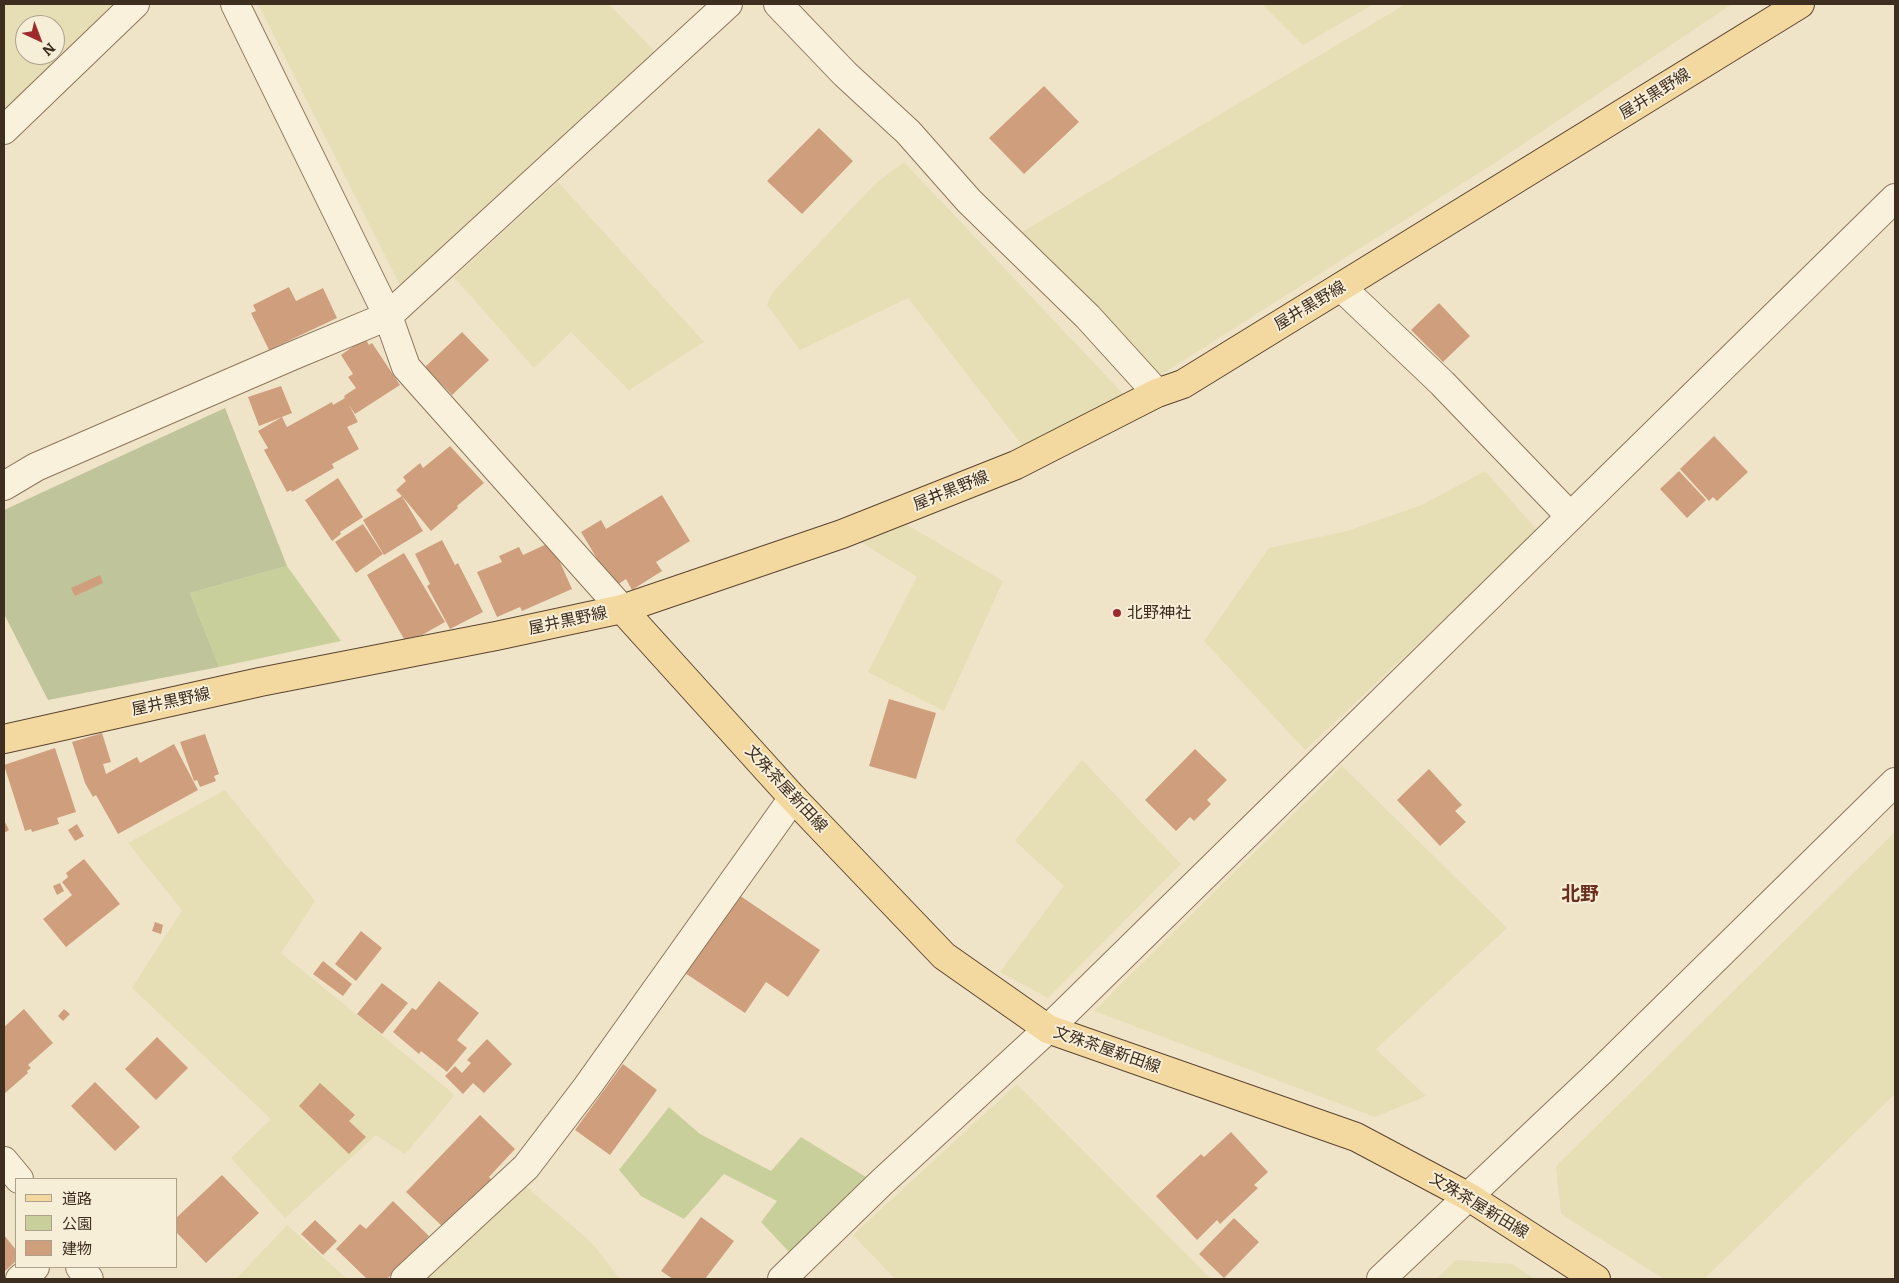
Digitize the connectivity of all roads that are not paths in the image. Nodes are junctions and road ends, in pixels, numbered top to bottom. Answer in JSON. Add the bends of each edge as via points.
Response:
{"nodes":[{"id":1,"x":135,"y":4,"type":"edge"},
{"id":2,"x":235,"y":4,"type":"edge"},
{"id":3,"x":728,"y":4,"type":"edge"},
{"id":4,"x":778,"y":4,"type":"edge"},
{"id":5,"x":1800,"y":4,"type":"edge"},
{"id":6,"x":4,"y":130,"type":"edge"},
{"id":7,"x":1895,"y":198,"type":"edge"},
{"id":8,"x":1341,"y":287,"type":"junction"},
{"id":9,"x":388,"y":316,"type":"junction"},
{"id":10,"x":1157,"y":393,"type":"junction"},
{"id":11,"x":4,"y":486,"type":"edge"},
{"id":12,"x":1570,"y":516,"type":"junction"},
{"id":13,"x":622,"y":609,"type":"junction"},
{"id":14,"x":4,"y":739,"type":"edge"},
{"id":15,"x":1895,"y":782,"type":"edge"},
{"id":16,"x":793,"y":798,"type":"junction"},
{"id":17,"x":1048,"y":1029,"type":"junction"},
{"id":18,"x":4,"y":1161,"type":"edge"},
{"id":19,"x":18,"y":1178,"type":"edge"},
{"id":20,"x":1469,"y":1197,"type":"junction"},
{"id":21,"x":34,"y":1268,"type":"edge"},
{"id":22,"x":81,"y":1268,"type":"edge"},
{"id":23,"x":20,"y":1279,"type":"edge"},
{"id":24,"x":89,"y":1279,"type":"edge"},
{"id":25,"x":405,"y":1279,"type":"edge"},
{"id":26,"x":782,"y":1279,"type":"edge"},
{"id":27,"x":1381,"y":1279,"type":"edge"},
{"id":28,"x":1596,"y":1279,"type":"edge"}],
"edges":[{"from":1,"to":6,"type":"street"},
{"from":2,"to":9,"type":"street"},
{"from":3,"to":9,"type":"street"},
{"from":4,"to":10,"type":"street","via":[[845,74],[908,132],[969,201],[1088,318]]},
{"from":5,"to":8,"type":"main road","name":"屋井黒野線"},
{"from":7,"to":12,"type":"street"},
{"from":8,"to":10,"type":"main road","name":"屋井黒野線","via":[[1183,384]]},
{"from":8,"to":12,"type":"street","via":[[1442,383]]},
{"from":9,"to":11,"type":"street","via":[[36,468]]},
{"from":9,"to":13,"type":"street","via":[[406,367]]},
{"from":10,"to":13,"type":"main road","name":"屋井黒野線","via":[[1016,465],[842,534]]},
{"from":12,"to":17,"type":"street"},
{"from":13,"to":14,"type":"main road","name":"屋井黒野線","via":[[260,682]]},
{"from":13,"to":16,"type":"main road","name":"文殊茶屋新田線"},
{"from":15,"to":20,"type":"street"},
{"from":16,"to":17,"type":"main road","name":"文殊茶屋新田線","via":[[944,956]]},
{"from":16,"to":25,"type":"street","via":[[587,1088],[526,1167]]},
{"from":17,"to":20,"type":"main road","name":"文殊茶屋新田線","via":[[1356,1138]]},
{"from":17,"to":26,"type":"street"},
{"from":18,"to":19,"type":"street"},
{"from":20,"to":27,"type":"street"},
{"from":20,"to":28,"type":"main road","name":"文殊茶屋新田線"},
{"from":21,"to":23,"type":"street"},
{"from":22,"to":24,"type":"street"}]}
